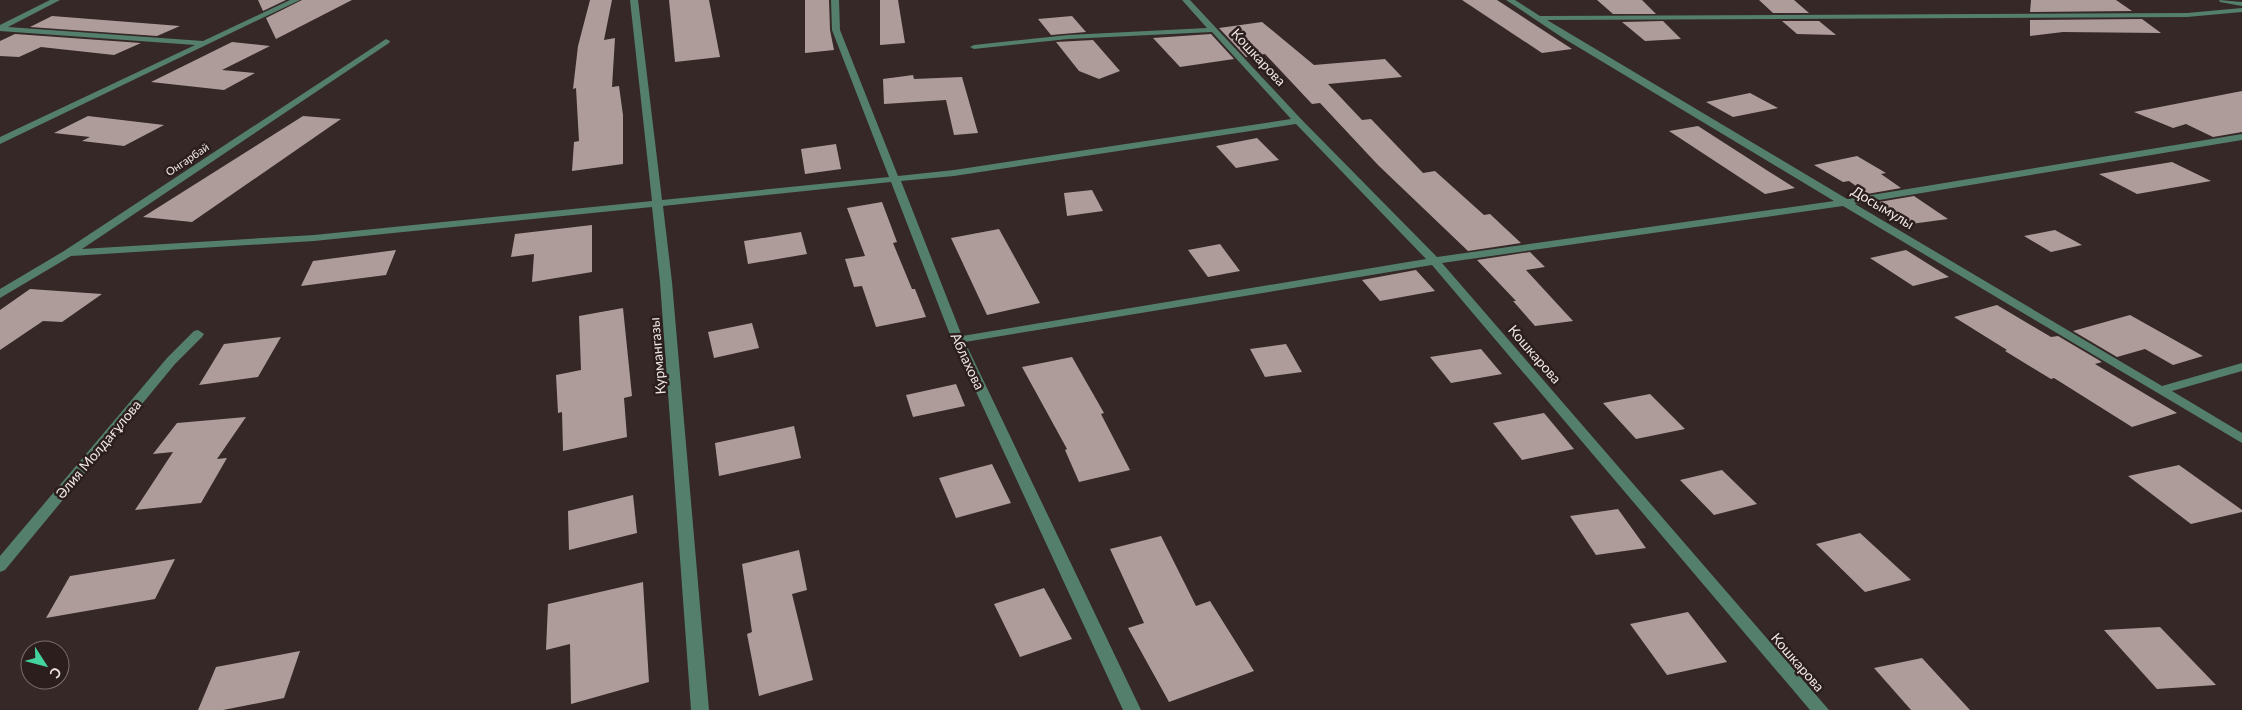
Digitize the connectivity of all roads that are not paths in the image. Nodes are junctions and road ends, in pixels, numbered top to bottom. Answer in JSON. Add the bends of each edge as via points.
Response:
{"nodes":[{"id":1,"x":56,"y":0,"type":"edge"},
{"id":2,"x":296,"y":0,"type":"edge"},
{"id":3,"x":634,"y":0,"type":"edge"},
{"id":4,"x":835,"y":0,"type":"edge"},
{"id":5,"x":1186,"y":0,"type":"edge"},
{"id":6,"x":1510,"y":0,"type":"edge"},
{"id":7,"x":2223,"y":0,"type":"edge"},
{"id":8,"x":2242,"y":4,"type":"edge"},
{"id":9,"x":2242,"y":10,"type":"edge"},
{"id":10,"x":1538,"y":18,"type":"junction"},
{"id":11,"x":0,"y":28,"type":"edge"},
{"id":12,"x":1213,"y":30,"type":"junction"},
{"id":13,"x":386,"y":41,"type":"dead end"},
{"id":14,"x":204,"y":43,"type":"junction"},
{"id":15,"x":974,"y":47,"type":"dead end"},
{"id":16,"x":1298,"y":121,"type":"junction"},
{"id":17,"x":2242,"y":137,"type":"edge"},
{"id":18,"x":0,"y":141,"type":"edge"},
{"id":19,"x":894,"y":180,"type":"junction"},
{"id":20,"x":1846,"y":202,"type":"junction"},
{"id":21,"x":657,"y":203,"type":"junction"},
{"id":22,"x":68,"y":253,"type":"junction"},
{"id":23,"x":1436,"y":262,"type":"junction"},
{"id":24,"x":0,"y":294,"type":"edge"},
{"id":25,"x":198,"y":334,"type":"dead end"},
{"id":26,"x":958,"y":340,"type":"junction"},
{"id":27,"x":2242,"y":367,"type":"edge"},
{"id":28,"x":2162,"y":390,"type":"junction"},
{"id":29,"x":2242,"y":439,"type":"edge"},
{"id":30,"x":0,"y":566,"type":"edge"},
{"id":31,"x":700,"y":710,"type":"edge"},
{"id":32,"x":1132,"y":710,"type":"edge"},
{"id":33,"x":1820,"y":710,"type":"edge"}],
"edges":[{"from":1,"to":11,"type":"street"},
{"from":2,"to":14,"type":"street"},
{"from":3,"to":21,"type":"street","name":"Курмангазы"},
{"from":4,"to":19,"type":"street","name":"Аблахова","via":[[836,30]]},
{"from":5,"to":12,"type":"street","name":"Кошкарова"},
{"from":6,"to":10,"type":"street","name":"Досымулы"},
{"from":7,"to":8,"type":"street"},
{"from":9,"to":10,"type":"street","via":[[2187,15]]},
{"from":10,"to":20,"type":"street","name":"Досымулы"},
{"from":11,"to":14,"type":"street"},
{"from":12,"to":15,"type":"street","name":"Кошкарова","via":[[1068,37]]},
{"from":12,"to":16,"type":"street","name":"Кошкарова"},
{"from":13,"to":22,"type":"street","name":"Онгарбай"},
{"from":14,"to":18,"type":"street"},
{"from":16,"to":19,"type":"street"},
{"from":16,"to":23,"type":"street","name":"Кошкарова"},
{"from":17,"to":20,"type":"street"},
{"from":19,"to":21,"type":"street"},
{"from":19,"to":26,"type":"street","name":"Аблахова"},
{"from":20,"to":23,"type":"street"},
{"from":20,"to":28,"type":"street","name":"Досымулы"},
{"from":21,"to":22,"type":"street","via":[[314,238]]},
{"from":21,"to":31,"type":"street","name":"Курмангазы"},
{"from":22,"to":24,"type":"street","name":"Онгарбай"},
{"from":23,"to":26,"type":"street"},
{"from":23,"to":33,"type":"street","name":"Кошкарова"},
{"from":25,"to":30,"type":"street","name":"Әлия Молдағұлова","via":[[171,361]]},
{"from":26,"to":32,"type":"street","name":"Аблахова"},
{"from":27,"to":28,"type":"street"},
{"from":28,"to":29,"type":"street","name":"Досымулы"}]}
